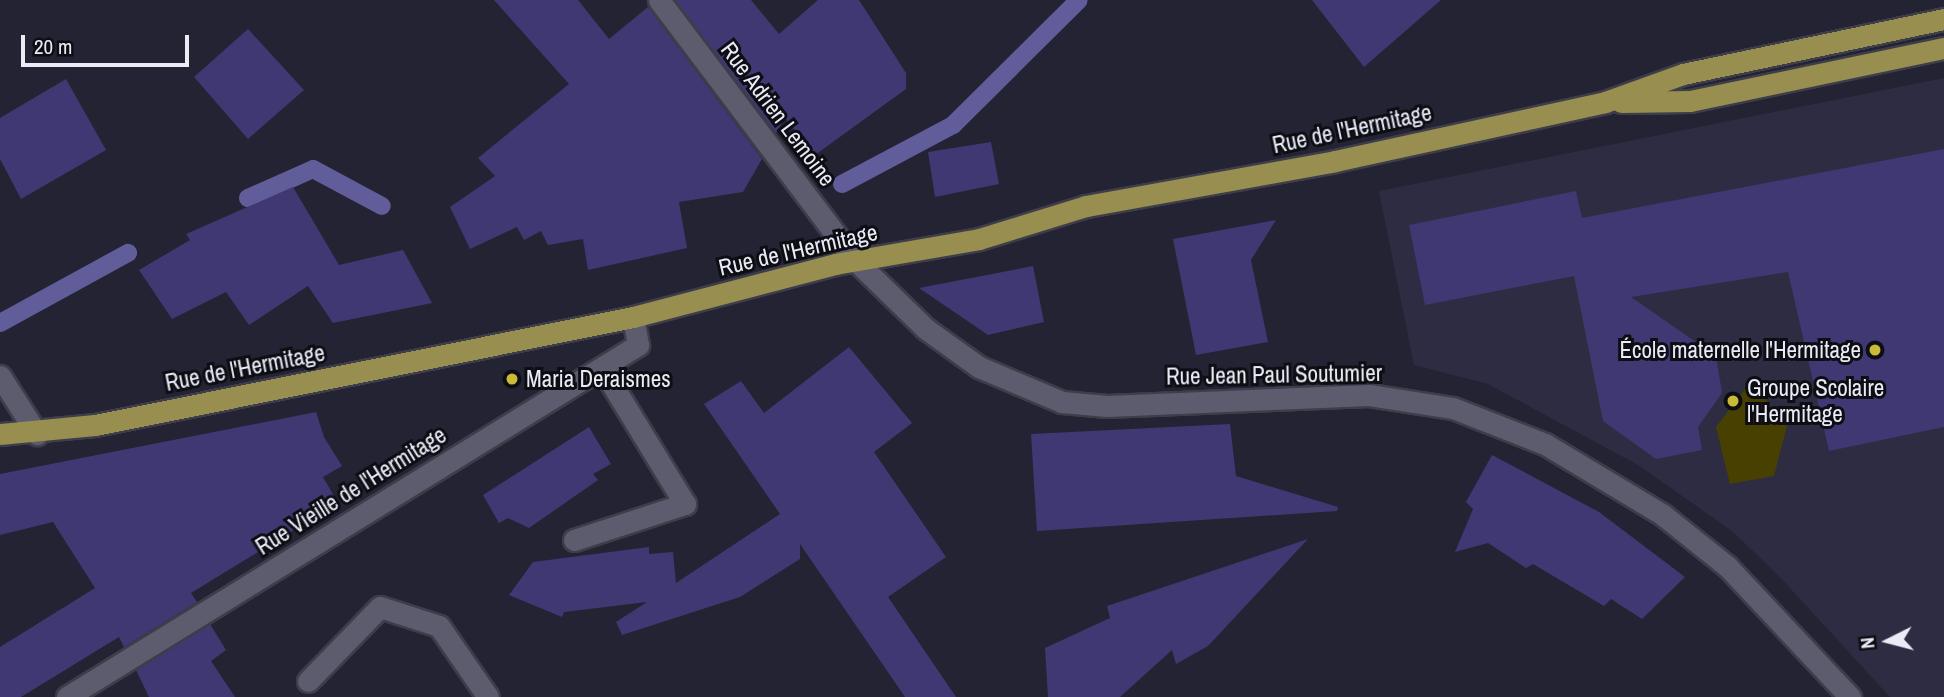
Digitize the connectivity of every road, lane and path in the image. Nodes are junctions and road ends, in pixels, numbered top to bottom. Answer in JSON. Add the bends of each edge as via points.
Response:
{"nodes":[{"id":1,"x":659,"y":0,"type":"edge"},
{"id":2,"x":1944,"y":19,"type":"edge"},
{"id":3,"x":1944,"y":48,"type":"edge"},
{"id":4,"x":1605,"y":102,"type":"junction"},
{"id":5,"x":855,"y":260,"type":"junction"},
{"id":6,"x":633,"y":317,"type":"junction"},
{"id":7,"x":602,"y":368,"type":"junction"},
{"id":8,"x":0,"y":376,"type":"edge"},
{"id":9,"x":0,"y":434,"type":"edge"},
{"id":10,"x":37,"y":434,"type":"junction"},
{"id":11,"x":574,"y":540,"type":"dead end"},
{"id":12,"x":308,"y":681,"type":"dead end"},
{"id":13,"x":66,"y":697,"type":"edge"},
{"id":14,"x":488,"y":697,"type":"edge"},
{"id":15,"x":1850,"y":697,"type":"edge"}],
"edges":[{"from":1,"to":5,"type":"street","name":"Rue Adrien Lemoine"},
{"from":2,"to":4,"type":"main road","name":"Rue de l'Hermitage","via":[[1683,74]]},
{"from":3,"to":4,"type":"main road","name":"Rue de l'Hermitage","via":[[1690,102]]},
{"from":4,"to":5,"type":"main road","name":"Rue de l'Hermitage","via":[[1335,161],[1086,206],[979,239]]},
{"from":5,"to":6,"type":"main road","name":"Rue de l'Hermitage"},
{"from":5,"to":15,"type":"street","name":"Rue Jean Paul Soutumier","via":[[926,329],[979,367],[1062,402],[1107,406],[1368,394],[1453,408],[1545,444],[1662,515],[1727,566]]},
{"from":6,"to":7,"type":"street","name":"Rue Vieille de l'Hermitage","via":[[638,345]]},
{"from":6,"to":10,"type":"main road","name":"Rue de l'Hermitage"},
{"from":7,"to":11,"type":"street","via":[[685,504]]},
{"from":7,"to":13,"type":"street","name":"Rue Vieille de l'Hermitage"},
{"from":8,"to":10,"type":"street"},
{"from":9,"to":10,"type":"main road","name":"Rue de l'Hermitage"},
{"from":12,"to":14,"type":"street","via":[[380,607],[439,626]]}]}
